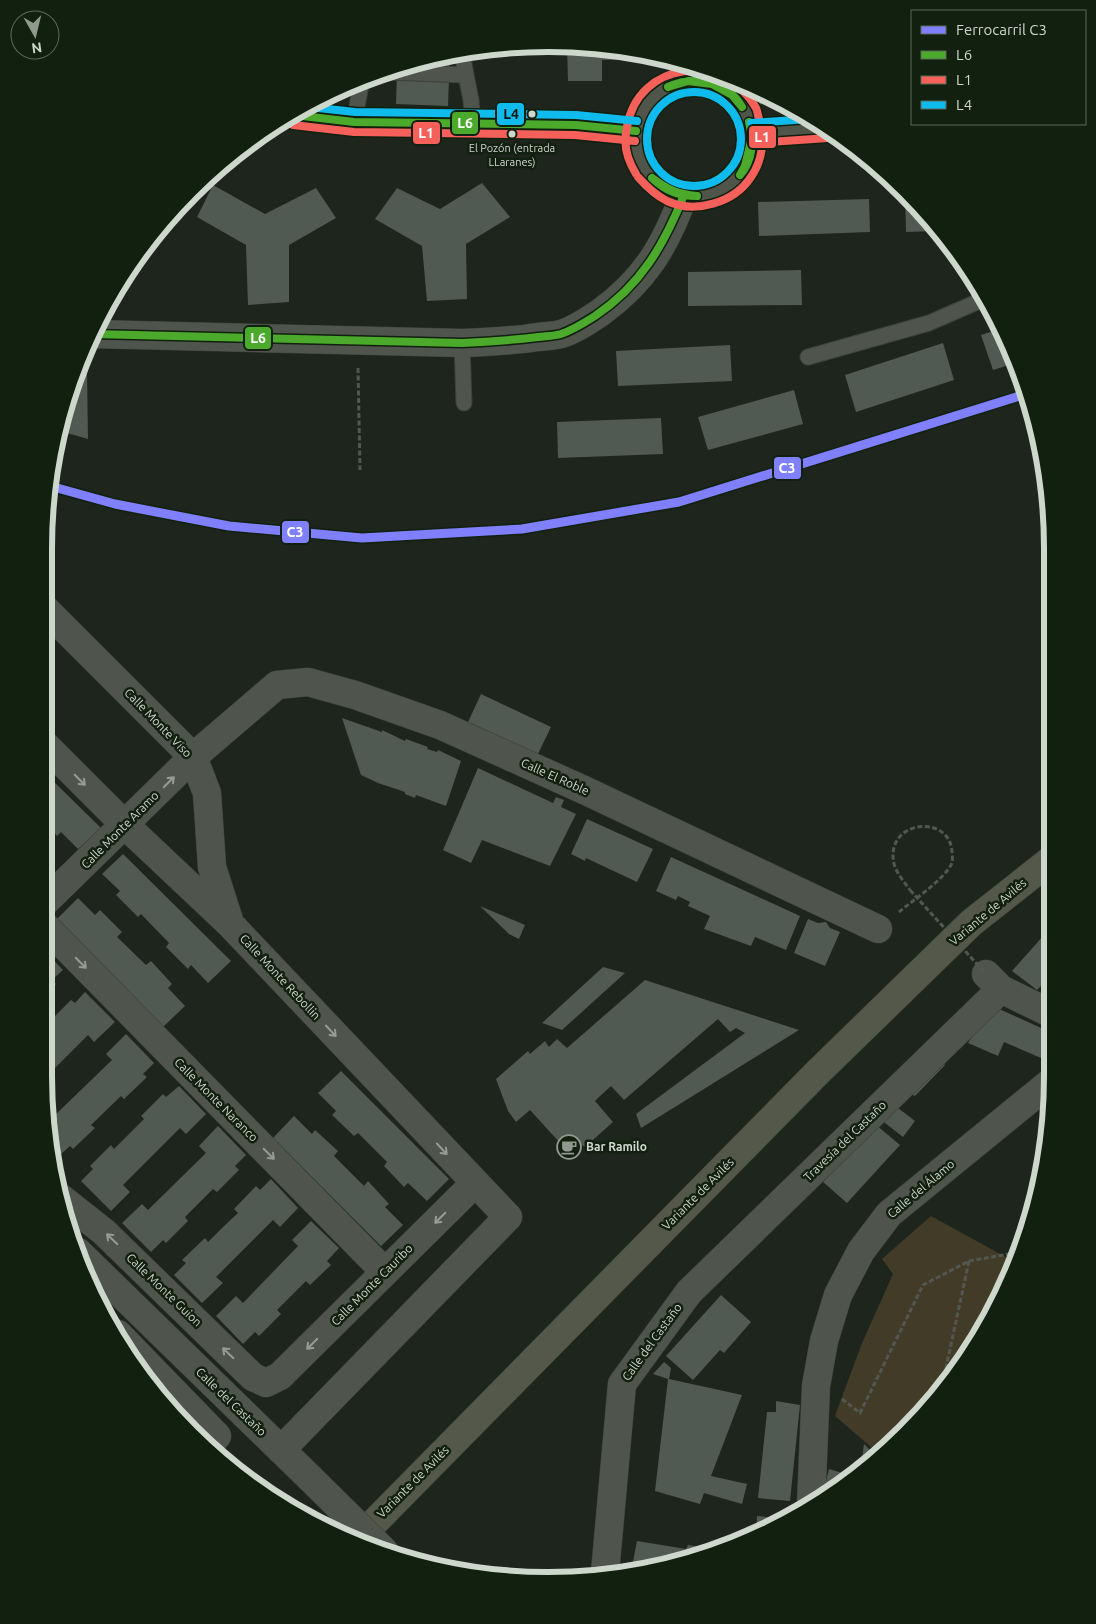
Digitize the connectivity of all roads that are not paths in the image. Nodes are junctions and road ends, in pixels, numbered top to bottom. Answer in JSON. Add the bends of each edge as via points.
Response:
{"nodes":[{"id":1,"x":463,"y":60,"type":"edge"},
{"id":2,"x":408,"y":73,"type":"edge"},
{"id":3,"x":687,"y":73,"type":"edge"},
{"id":4,"x":466,"y":75,"type":"junction"},
{"id":5,"x":360,"y":89,"type":"edge"},
{"id":6,"x":305,"y":116,"type":"edge"},
{"id":7,"x":354,"y":122,"type":"junction"},
{"id":8,"x":473,"y":124,"type":"junction"},
{"id":9,"x":812,"y":129,"type":"edge"},
{"id":10,"x":636,"y":131,"type":"junction"},
{"id":11,"x":752,"y":133,"type":"junction"},
{"id":12,"x":684,"y":195,"type":"junction"},
{"id":13,"x":978,"y":302,"type":"edge"},
{"id":14,"x":101,"y":334,"type":"edge"},
{"id":15,"x":462,"y":343,"type":"junction"},
{"id":16,"x":808,"y":356,"type":"dead end"},
{"id":17,"x":464,"y":403,"type":"dead end"},
{"id":18,"x":52,"y":616,"type":"edge"},
{"id":19,"x":52,"y":752,"type":"edge"},
{"id":20,"x":193,"y":757,"type":"junction"},
{"id":21,"x":125,"y":825,"type":"junction"},
{"id":22,"x":1044,"y":865,"type":"edge"},
{"id":23,"x":52,"y":895,"type":"edge"},
{"id":24,"x":230,"y":924,"type":"junction"},
{"id":25,"x":878,"y":929,"type":"road end"},
{"id":26,"x":52,"y":934,"type":"edge"},
{"id":27,"x":1044,"y":1009,"type":"edge"},
{"id":28,"x":1043,"y":1088,"type":"edge"},
{"id":29,"x":474,"y":1184,"type":"junction"},
{"id":30,"x":69,"y":1204,"type":"edge"},
{"id":31,"x":89,"y":1262,"type":"edge"},
{"id":32,"x":385,"y":1272,"type":"junction"},
{"id":33,"x":689,"y":1292,"type":"joint"},
{"id":34,"x":148,"y":1369,"type":"edge"},
{"id":35,"x":266,"y":1383,"type":"joint"},
{"id":36,"x":205,"y":1433,"type":"edge"},
{"id":37,"x":281,"y":1450,"type":"junction"},
{"id":38,"x":811,"y":1495,"type":"edge"},
{"id":39,"x":361,"y":1535,"type":"edge"},
{"id":40,"x":372,"y":1539,"type":"edge"},
{"id":41,"x":605,"y":1568,"type":"edge"}],
"edges":[{"from":1,"to":4,"type":"lane"},
{"from":2,"to":4,"type":"lane"},
{"from":3,"to":10,"type":"main road","via":[[647,103]]},
{"from":3,"to":11,"type":"main road","via":[[725,89],[740,101]]},
{"from":4,"to":8,"type":"lane"},
{"from":5,"to":7,"type":"lane"},
{"from":6,"to":7,"type":"main road"},
{"from":7,"to":8,"type":"main road"},
{"from":8,"to":10,"type":"main road","via":[[576,125]]},
{"from":9,"to":11,"type":"main road"},
{"from":10,"to":12,"type":"main road","via":[[637,153],[645,170],[658,184],[674,194]]},
{"from":11,"to":12,"type":"main road","via":[[750,155],[742,172],[729,185],[712,194]]},
{"from":12,"to":15,"type":"street","via":[[652,262],[617,300],[589,320],[561,334]]},
{"from":13,"to":16,"type":"lane","via":[[929,323]]},
{"from":14,"to":15,"type":"street"},
{"from":15,"to":17,"type":"lane"},
{"from":18,"to":20,"type":"street","name":"Calle Monte Viso"},
{"from":19,"to":21,"type":"street","name":"Calle Monte Rebollin","one_way":true},
{"from":21,"to":20,"type":"street","name":"Calle Monte Aramo","one_way":true},
{"from":20,"to":24,"type":"street","name":"Calle Monte Viso","via":[[207,793],[212,867]]},
{"from":20,"to":25,"type":"street","name":"Calle El Roble","via":[[277,685],[308,682],[440,725]]},
{"from":21,"to":23,"type":"street","name":"Calle Monte Aramo"},
{"from":21,"to":24,"type":"street","name":"Calle Monte Rebollin"},
{"from":22,"to":39,"type":"highway","name":"Variante de Avilés","via":[[972,923],[824,1066]]},
{"from":24,"to":29,"type":"street","name":"Calle Monte Rebollin","one_way":true},
{"from":26,"to":32,"type":"street","name":"Calle Monte Naranco","one_way":true},
{"from":27,"to":33,"type":"street","name":"Travesía del Castaño","via":[[994,981]]},
{"from":28,"to":38,"type":"street","name":"Calle del Álamo","via":[[889,1214],[861,1251],[838,1295],[824,1341],[816,1386]]},
{"from":29,"to":32,"type":"street","name":"Calle Monte Cauribo","one_way":true},
{"from":29,"to":37,"type":"street","name":"Calle Monte Rebollin","via":[[508,1217]]},
{"from":35,"to":30,"type":"street","name":"Calle Monte Guion","one_way":true,"via":[[253,1378],[104,1232]]},
{"from":31,"to":37,"type":"street","name":"Calle del Castaño"},
{"from":32,"to":35,"type":"street","name":"Calle Monte Cauribo","one_way":true,"via":[[280,1376]]},
{"from":33,"to":41,"type":"street","name":"Calle del Castaño","via":[[622,1384]]},
{"from":34,"to":36,"type":"street"},
{"from":37,"to":40,"type":"street","name":"Calle del Castaño","bridge":true}]}
